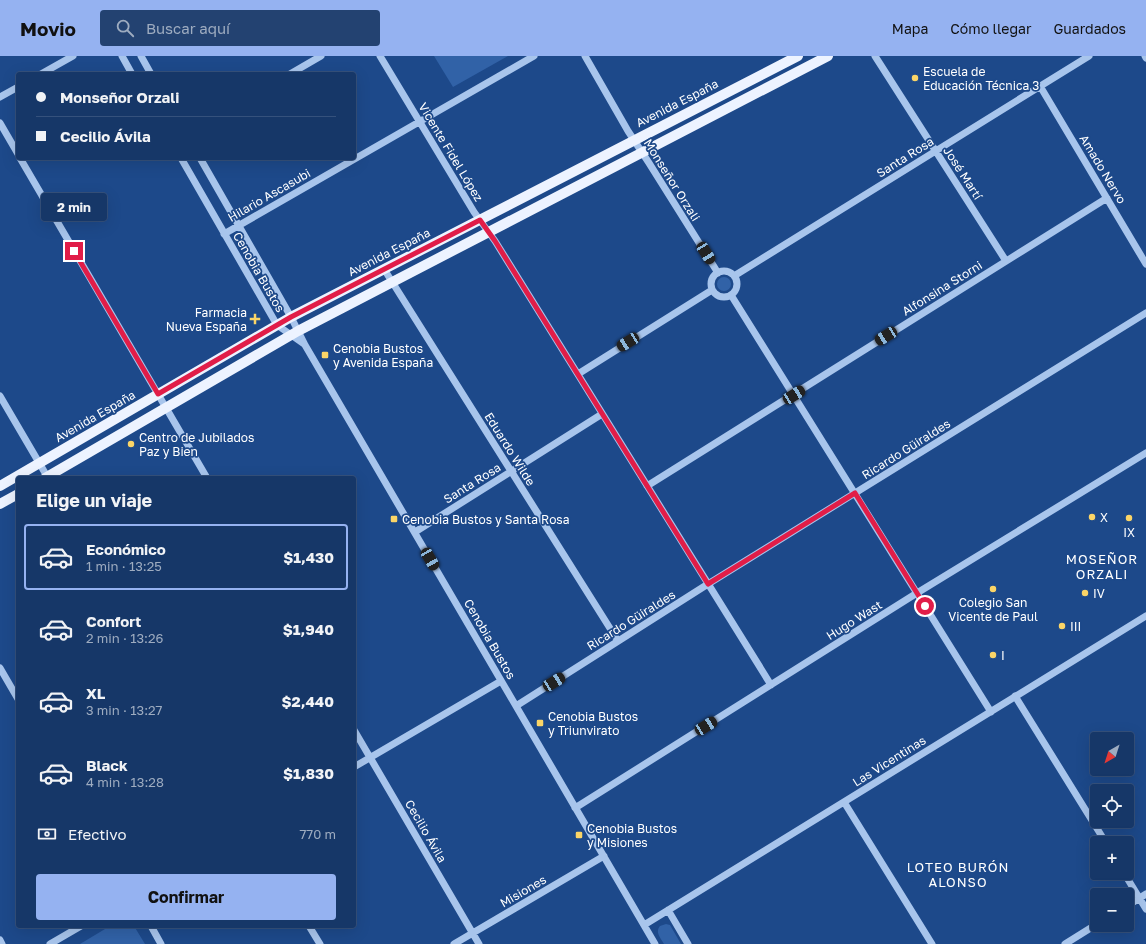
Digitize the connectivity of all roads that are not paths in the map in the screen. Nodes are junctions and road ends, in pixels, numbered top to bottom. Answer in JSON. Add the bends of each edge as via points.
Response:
{"nodes":[{"id":1,"x":73,"y":56,"type":"edge"},
{"id":2,"x":122,"y":56,"type":"edge"},
{"id":3,"x":141,"y":56,"type":"edge"},
{"id":4,"x":321,"y":56,"type":"edge"},
{"id":5,"x":380,"y":56,"type":"edge"},
{"id":6,"x":534,"y":56,"type":"edge"},
{"id":7,"x":585,"y":56,"type":"edge"},
{"id":8,"x":798,"y":56,"type":"edge"},
{"id":9,"x":828,"y":56,"type":"edge"},
{"id":10,"x":875,"y":56,"type":"edge"},
{"id":11,"x":1089,"y":56,"type":"edge"},
{"id":12,"x":45,"y":72,"type":"edge"},
{"id":13,"x":131,"y":72,"type":"edge"},
{"id":14,"x":150,"y":72,"type":"edge"},
{"id":15,"x":293,"y":72,"type":"edge"},
{"id":16,"x":1040,"y":86,"type":"junction"},
{"id":17,"x":16,"y":88,"type":"edge"},
{"id":18,"x":0,"y":96,"type":"edge"},
{"id":19,"x":420,"y":122,"type":"junction"},
{"id":20,"x":0,"y":123,"type":"edge"},
{"id":21,"x":634,"y":140,"type":"junction"},
{"id":22,"x":16,"y":151,"type":"edge"},
{"id":23,"x":935,"y":151,"type":"junction"},
{"id":24,"x":642,"y":152,"type":"junction"},
{"id":25,"x":356,"y":159,"type":"edge"},
{"id":26,"x":21,"y":160,"type":"edge"},
{"id":27,"x":182,"y":160,"type":"edge"},
{"id":28,"x":201,"y":160,"type":"edge"},
{"id":29,"x":354,"y":160,"type":"edge"},
{"id":30,"x":1107,"y":198,"type":"junction"},
{"id":31,"x":480,"y":220,"type":"junction"},
{"id":32,"x":238,"y":226,"type":"junction"},
{"id":33,"x":488,"y":232,"type":"junction"},
{"id":34,"x":224,"y":234,"type":"junction"},
{"id":35,"x":1006,"y":262,"type":"junction"},
{"id":36,"x":1146,"y":263,"type":"edge"},
{"id":37,"x":384,"y":269,"type":"junction"},
{"id":38,"x":718,"y":273,"type":"junction"},
{"id":39,"x":734,"y":276,"type":"junction"},
{"id":40,"x":393,"y":282,"type":"junction"},
{"id":41,"x":712,"y":290,"type":"junction"},
{"id":42,"x":731,"y":295,"type":"junction"},
{"id":43,"x":1146,"y":313,"type":"edge"},
{"id":44,"x":291,"y":317,"type":"junction"},
{"id":45,"x":277,"y":325,"type":"junction"},
{"id":46,"x":294,"y":333,"type":"junction"},
{"id":47,"x":578,"y":374,"type":"junction"},
{"id":48,"x":158,"y":394,"type":"junction"},
{"id":49,"x":794,"y":395,"type":"junction"},
{"id":50,"x":0,"y":396,"type":"edge"},
{"id":51,"x":166,"y":408,"type":"junction"},
{"id":52,"x":602,"y":414,"type":"junction"},
{"id":53,"x":1146,"y":453,"type":"edge"},
{"id":54,"x":39,"y":464,"type":"junction"},
{"id":55,"x":511,"y":472,"type":"junction"},
{"id":56,"x":18,"y":476,"type":"edge"},
{"id":57,"x":45,"y":476,"type":"edge"},
{"id":58,"x":49,"y":476,"type":"edge"},
{"id":59,"x":206,"y":476,"type":"edge"},
{"id":60,"x":16,"y":477,"type":"edge"},
{"id":61,"x":0,"y":486,"type":"edge"},
{"id":62,"x":647,"y":486,"type":"junction"},
{"id":63,"x":855,"y":493,"type":"junction"},
{"id":64,"x":16,"y":495,"type":"edge"},
{"id":65,"x":0,"y":504,"type":"edge"},
{"id":66,"x":415,"y":532,"type":"junction"},
{"id":67,"x":708,"y":584,"type":"junction"},
{"id":68,"x":917,"y":593,"type":"junction"},
{"id":69,"x":1146,"y":616,"type":"edge"},
{"id":70,"x":618,"y":641,"type":"junction"},
{"id":71,"x":0,"y":668,"type":"edge"},
{"id":72,"x":501,"y":681,"type":"junction"},
{"id":73,"x":771,"y":685,"type":"junction"},
{"id":74,"x":16,"y":695,"type":"edge"},
{"id":75,"x":1016,"y":696,"type":"junction"},
{"id":76,"x":516,"y":706,"type":"junction"},
{"id":77,"x":991,"y":712,"type":"junction"},
{"id":78,"x":356,"y":733,"type":"edge"},
{"id":79,"x":370,"y":757,"type":"junction"},
{"id":80,"x":356,"y":766,"type":"edge"},
{"id":81,"x":844,"y":802,"type":"junction"},
{"id":82,"x":575,"y":808,"type":"junction"},
{"id":83,"x":1102,"y":836,"type":"edge"},
{"id":84,"x":604,"y":856,"type":"junction"},
{"id":85,"x":1130,"y":880,"type":"edge"},
{"id":86,"x":1143,"y":896,"type":"edge"},
{"id":87,"x":1134,"y":902,"type":"edge"},
{"id":88,"x":1146,"y":909,"type":"edge"},
{"id":89,"x":668,"y":910,"type":"junction"},
{"id":90,"x":644,"y":925,"type":"junction"},
{"id":91,"x":78,"y":928,"type":"edge"},
{"id":92,"x":152,"y":928,"type":"edge"},
{"id":93,"x":310,"y":928,"type":"edge"},
{"id":94,"x":1090,"y":928,"type":"edge"},
{"id":95,"x":473,"y":933,"type":"junction"},
{"id":96,"x":0,"y":940,"type":"edge"},
{"id":97,"x":2,"y":944,"type":"edge"},
{"id":98,"x":50,"y":944,"type":"edge"},
{"id":99,"x":161,"y":944,"type":"edge"},
{"id":100,"x":320,"y":944,"type":"edge"},
{"id":101,"x":454,"y":944,"type":"edge"},
{"id":102,"x":479,"y":944,"type":"edge"},
{"id":103,"x":655,"y":944,"type":"edge"},
{"id":104,"x":688,"y":944,"type":"edge"},
{"id":105,"x":932,"y":944,"type":"edge"},
{"id":106,"x":1065,"y":944,"type":"edge"}],
"edges":[{"from":1,"to":12,"type":"street"},
{"from":2,"to":13,"type":"street"},
{"from":3,"to":14,"type":"street"},
{"from":4,"to":15,"type":"street"},
{"from":5,"to":19,"type":"street","name":"Vicente Fidel López"},
{"from":6,"to":19,"type":"street","name":"Hilario Ascasubi"},
{"from":7,"to":21,"type":"street","name":"Monseñor Orzali"},
{"from":8,"to":21,"type":"main road","name":"Avenida España"},
{"from":9,"to":24,"type":"main road"},
{"from":10,"to":23,"type":"street","name":"José Martí"},
{"from":11,"to":16,"type":"street","name":"Santa Rosa"},
{"from":16,"to":23,"type":"street","name":"Santa Rosa"},
{"from":16,"to":30,"type":"street","name":"Amado Nervo"},
{"from":17,"to":18,"type":"street"},
{"from":19,"to":25,"type":"street","name":"Hilario Ascasubi"},
{"from":19,"to":31,"type":"street","name":"Vicente Fidel López"},
{"from":20,"to":22,"type":"street"},
{"from":21,"to":24,"type":"street","name":"Monseñor Orzali"},
{"from":21,"to":31,"type":"main road","name":"Avenida España"},
{"from":23,"to":35,"type":"street","name":"José Martí"},
{"from":23,"to":39,"type":"street","name":"Santa Rosa"},
{"from":24,"to":33,"type":"main road"},
{"from":24,"to":38,"type":"street","name":"Monseñor Orzali"},
{"from":26,"to":48,"type":"street"},
{"from":27,"to":34,"type":"street","name":"Cenobia Bustos"},
{"from":28,"to":32,"type":"street","name":"Cenobia Bustos"},
{"from":29,"to":32,"type":"street","name":"Hilario Ascasubi"},
{"from":30,"to":35,"type":"street","name":"Alfonsina Storni"},
{"from":30,"to":36,"type":"street","name":"Amado Nervo"},
{"from":31,"to":33,"type":"street","name":"Vicente Fidel López"},
{"from":31,"to":37,"type":"main road","name":"Avenida España"},
{"from":32,"to":34,"type":"street","name":"Hilario Ascasubi"},
{"from":32,"to":44,"type":"street","name":"Cenobia Bustos"},
{"from":33,"to":40,"type":"main road"},
{"from":33,"to":47,"type":"street","name":"Vicente Fidel López"},
{"from":34,"to":45,"type":"street","name":"Cenobia Bustos"},
{"from":35,"to":49,"type":"street","name":"Alfonsina Storni"},
{"from":37,"to":40,"type":"street","name":"Eduardo Wilde"},
{"from":37,"to":44,"type":"main road","name":"Avenida España"},
{"from":38,"to":39,"type":"street","via":[[726,271]]},
{"from":38,"to":41,"type":"street","via":[[712,279]]},
{"from":39,"to":42,"type":"street","via":[[736,288]]},
{"from":40,"to":46,"type":"main road"},
{"from":40,"to":55,"type":"street","name":"Eduardo Wilde"},
{"from":41,"to":42,"type":"street","via":[[720,296]]},
{"from":41,"to":47,"type":"street"},
{"from":42,"to":49,"type":"street"},
{"from":43,"to":63,"type":"street","name":"Ricardo Güiraldes"},
{"from":44,"to":45,"type":"main road","name":"Avenida España"},
{"from":44,"to":46,"type":"street","name":"Cenobia Bustos"},
{"from":45,"to":46,"type":"street","name":"Cenobia Bustos"},
{"from":45,"to":48,"type":"main road","name":"Avenida España"},
{"from":46,"to":51,"type":"main road"},
{"from":46,"to":66,"type":"street","name":"Cenobia Bustos","via":[[305,345]]},
{"from":47,"to":52,"type":"street","name":"Vicente Fidel López"},
{"from":48,"to":51,"type":"street"},
{"from":48,"to":54,"type":"main road","name":"Avenida España"},
{"from":49,"to":62,"type":"street","name":"Alfonsina Storni"},
{"from":49,"to":63,"type":"street"},
{"from":50,"to":54,"type":"street"},
{"from":51,"to":58,"type":"main road"},
{"from":51,"to":59,"type":"street"},
{"from":52,"to":55,"type":"street","name":"Santa Rosa"},
{"from":52,"to":62,"type":"street","name":"Vicente Fidel López"},
{"from":53,"to":68,"type":"street","name":"Hugo Wast"},
{"from":54,"to":56,"type":"main road","name":"Avenida España"},
{"from":54,"to":57,"type":"street"},
{"from":55,"to":66,"type":"street","name":"Santa Rosa"},
{"from":55,"to":70,"type":"street","name":"Eduardo Wilde"},
{"from":60,"to":61,"type":"main road","name":"Avenida España"},
{"from":62,"to":67,"type":"street","name":"Vicente Fidel López"},
{"from":63,"to":67,"type":"street","name":"Ricardo Güiraldes"},
{"from":63,"to":68,"type":"street"},
{"from":64,"to":65,"type":"main road"},
{"from":66,"to":72,"type":"street","name":"Cenobia Bustos"},
{"from":67,"to":70,"type":"street","name":"Ricardo Güiraldes"},
{"from":67,"to":73,"type":"street","name":"Vicente Fidel López"},
{"from":68,"to":73,"type":"street","name":"Hugo Wast"},
{"from":68,"to":77,"type":"street"},
{"from":69,"to":75,"type":"street","name":"Las Vicentinas"},
{"from":70,"to":76,"type":"street","name":"Ricardo Güiraldes"},
{"from":71,"to":74,"type":"street"},
{"from":72,"to":76,"type":"street","name":"Cenobia Bustos"},
{"from":72,"to":79,"type":"street"},
{"from":73,"to":82,"type":"street","name":"Hugo Wast"},
{"from":75,"to":77,"type":"street","name":"Las Vicentinas"},
{"from":75,"to":83,"type":"street"},
{"from":76,"to":82,"type":"street","name":"Cenobia Bustos"},
{"from":77,"to":81,"type":"street","name":"Las Vicentinas"},
{"from":78,"to":79,"type":"street","name":"Cecilio Ávila"},
{"from":79,"to":80,"type":"street"},
{"from":79,"to":95,"type":"street","name":"Cecilio Ávila"},
{"from":81,"to":89,"type":"street","name":"Las Vicentinas"},
{"from":81,"to":105,"type":"street"},
{"from":82,"to":84,"type":"street","name":"Cenobia Bustos"},
{"from":84,"to":90,"type":"street","name":"Cenobia Bustos"},
{"from":84,"to":95,"type":"street","name":"Misiones"},
{"from":85,"to":86,"type":"street"},
{"from":86,"to":87,"type":"street"},
{"from":86,"to":88,"type":"street"},
{"from":89,"to":90,"type":"street","name":"Las Vicentinas"},
{"from":89,"to":104,"type":"street"},
{"from":90,"to":103,"type":"street","name":"Cenobia Bustos"},
{"from":91,"to":98,"type":"street"},
{"from":92,"to":99,"type":"street"},
{"from":93,"to":100,"type":"street"},
{"from":94,"to":106,"type":"street"},
{"from":95,"to":101,"type":"street","name":"Misiones"},
{"from":95,"to":102,"type":"street","name":"Cecilio Ávila"},
{"from":96,"to":97,"type":"street"}]}
